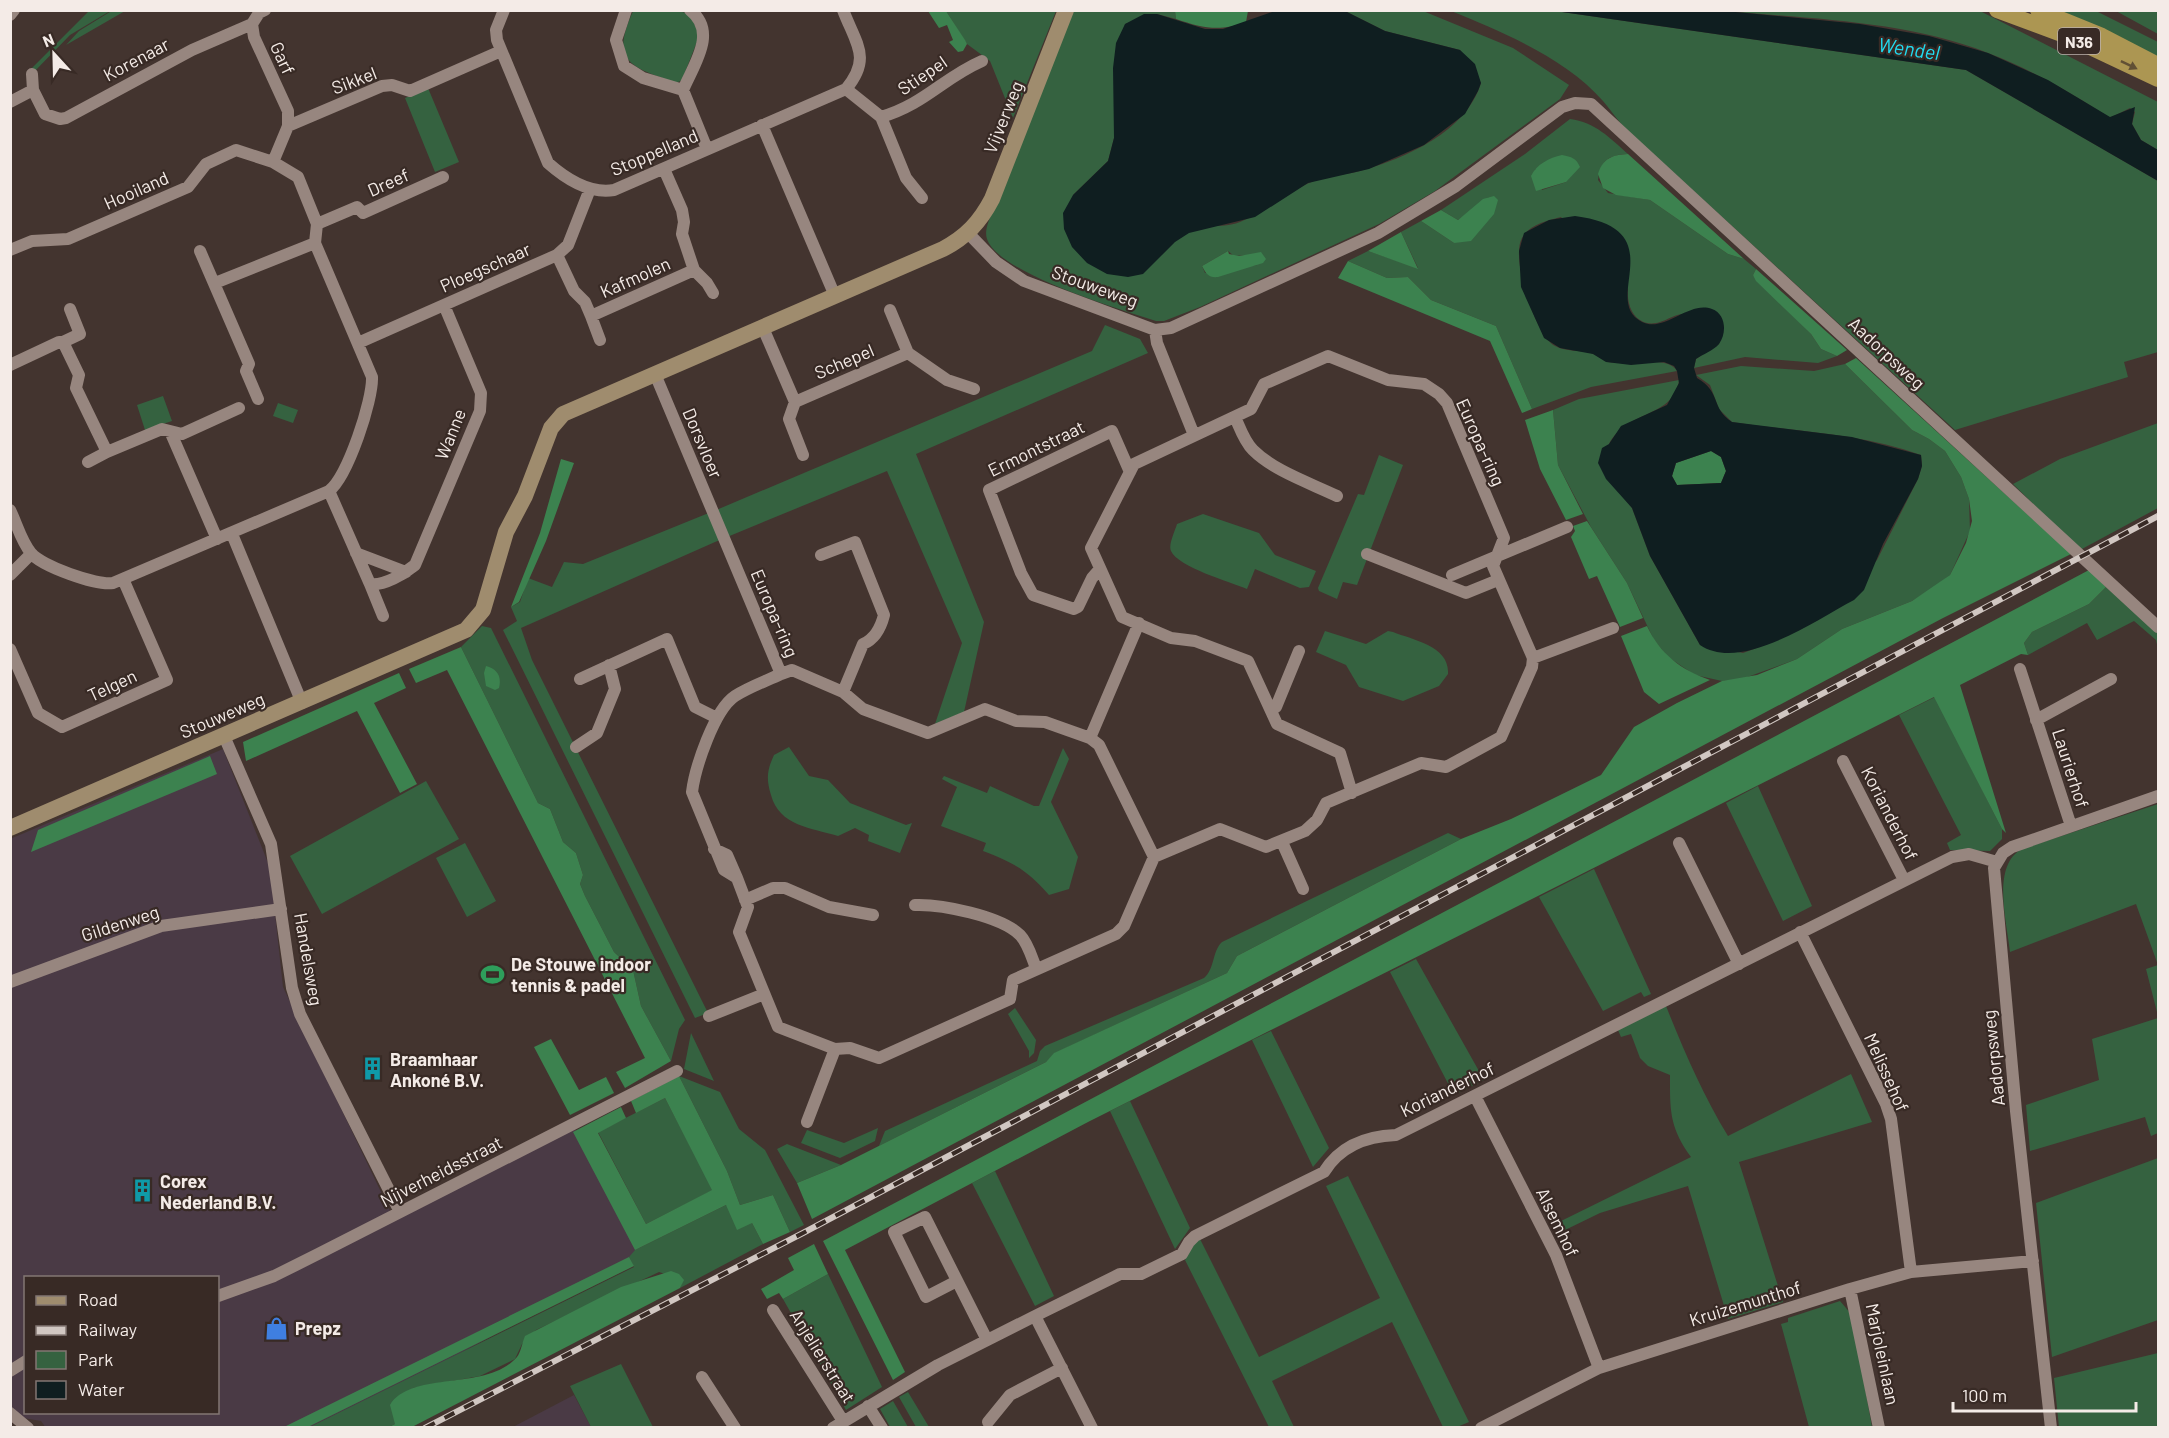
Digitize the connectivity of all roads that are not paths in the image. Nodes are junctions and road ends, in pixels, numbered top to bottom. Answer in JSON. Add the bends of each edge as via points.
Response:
{"nodes":[{"id":1,"x":14,"y":10,"type":"edge"},
{"id":2,"x":265,"y":10,"type":"edge"},
{"id":3,"x":504,"y":10,"type":"edge"},
{"id":4,"x":626,"y":10,"type":"edge"},
{"id":5,"x":690,"y":10,"type":"edge"},
{"id":6,"x":843,"y":10,"type":"edge"},
{"id":7,"x":1066,"y":10,"type":"edge"},
{"id":8,"x":1997,"y":10,"type":"edge"},
{"id":9,"x":2038,"y":10,"type":"edge"},
{"id":10,"x":10,"y":15,"type":"edge"},
{"id":11,"x":252,"y":24,"type":"junction"},
{"id":12,"x":501,"y":51,"type":"junction"},
{"id":13,"x":982,"y":61,"type":"dead end"},
{"id":14,"x":2158,"y":65,"type":"edge"},
{"id":15,"x":32,"y":74,"type":"dead end"},
{"id":16,"x":2158,"y":79,"type":"edge"},
{"id":17,"x":846,"y":89,"type":"junction"},
{"id":18,"x":33,"y":90,"type":"junction"},
{"id":19,"x":683,"y":90,"type":"junction"},
{"id":20,"x":10,"y":102,"type":"edge"},
{"id":21,"x":881,"y":117,"type":"junction"},
{"id":22,"x":762,"y":125,"type":"junction"},
{"id":23,"x":288,"y":126,"type":"junction"},
{"id":24,"x":708,"y":149,"type":"junction"},
{"id":25,"x":273,"y":162,"type":"junction"},
{"id":26,"x":664,"y":169,"type":"junction"},
{"id":27,"x":443,"y":177,"type":"dead end"},
{"id":28,"x":590,"y":189,"type":"junction"},
{"id":29,"x":922,"y":198,"type":"dead end"},
{"id":30,"x":316,"y":224,"type":"junction"},
{"id":31,"x":968,"y":233,"type":"junction"},
{"id":32,"x":315,"y":243,"type":"junction"},
{"id":33,"x":10,"y":250,"type":"edge"},
{"id":34,"x":200,"y":251,"type":"dead end"},
{"id":35,"x":557,"y":255,"type":"junction"},
{"id":36,"x":694,"y":270,"type":"junction"},
{"id":37,"x":215,"y":283,"type":"junction"},
{"id":38,"x":713,"y":293,"type":"dead end"},
{"id":39,"x":836,"y":296,"type":"junction"},
{"id":40,"x":444,"y":305,"type":"junction"},
{"id":41,"x":70,"y":309,"type":"dead end"},
{"id":42,"x":890,"y":310,"type":"dead end"},
{"id":43,"x":591,"y":316,"type":"junction"},
{"id":44,"x":763,"y":328,"type":"junction"},
{"id":45,"x":1155,"y":330,"type":"junction"},
{"id":46,"x":600,"y":340,"type":"dead end"},
{"id":47,"x":63,"y":342,"type":"junction"},
{"id":48,"x":358,"y":343,"type":"junction"},
{"id":49,"x":908,"y":353,"type":"junction"},
{"id":50,"x":10,"y":365,"type":"edge"},
{"id":51,"x":655,"y":374,"type":"junction"},
{"id":52,"x":974,"y":388,"type":"dead end"},
{"id":53,"x":258,"y":399,"type":"dead end"},
{"id":54,"x":795,"y":402,"type":"junction"},
{"id":55,"x":239,"y":408,"type":"dead end"},
{"id":56,"x":1235,"y":417,"type":"junction"},
{"id":57,"x":170,"y":431,"type":"junction"},
{"id":58,"x":1194,"y":435,"type":"junction"},
{"id":59,"x":107,"y":452,"type":"junction"},
{"id":60,"x":803,"y":455,"type":"dead end"},
{"id":61,"x":88,"y":462,"type":"dead end"},
{"id":62,"x":1130,"y":472,"type":"junction"},
{"id":63,"x":329,"y":491,"type":"junction"},
{"id":64,"x":1337,"y":496,"type":"dead end"},
{"id":65,"x":10,"y":510,"type":"edge"},
{"id":66,"x":718,"y":526,"type":"joint"},
{"id":67,"x":1568,"y":527,"type":"dead end"},
{"id":68,"x":232,"y":534,"type":"junction"},
{"id":69,"x":217,"y":539,"type":"junction"},
{"id":70,"x":356,"y":553,"type":"junction"},
{"id":71,"x":32,"y":554,"type":"junction"},
{"id":72,"x":1367,"y":554,"type":"dead end"},
{"id":73,"x":821,"y":555,"type":"dead end"},
{"id":74,"x":1498,"y":556,"type":"junction"},
{"id":75,"x":1100,"y":570,"type":"junction"},
{"id":76,"x":406,"y":572,"type":"junction"},
{"id":77,"x":10,"y":575,"type":"edge"},
{"id":78,"x":1452,"y":575,"type":"dead end"},
{"id":79,"x":123,"y":579,"type":"junction"},
{"id":80,"x":1498,"y":580,"type":"junction"},
{"id":81,"x":370,"y":584,"type":"junction"},
{"id":82,"x":383,"y":616,"type":"dead end"},
{"id":83,"x":1140,"y":623,"type":"junction"},
{"id":84,"x":2158,"y":627,"type":"edge"},
{"id":85,"x":1613,"y":628,"type":"dead end"},
{"id":86,"x":10,"y":649,"type":"edge"},
{"id":87,"x":1299,"y":651,"type":"dead end"},
{"id":88,"x":1533,"y":658,"type":"junction"},
{"id":89,"x":609,"y":665,"type":"junction"},
{"id":90,"x":2020,"y":669,"type":"dead end"},
{"id":91,"x":781,"y":674,"type":"junction"},
{"id":92,"x":580,"y":679,"type":"dead end"},
{"id":93,"x":2111,"y":679,"type":"dead end"},
{"id":94,"x":843,"y":692,"type":"junction"},
{"id":95,"x":302,"y":703,"type":"junction"},
{"id":96,"x":1271,"y":709,"type":"junction"},
{"id":97,"x":717,"y":718,"type":"junction"},
{"id":98,"x":2036,"y":720,"type":"junction"},
{"id":99,"x":224,"y":736,"type":"junction"},
{"id":100,"x":1090,"y":738,"type":"junction"},
{"id":101,"x":576,"y":747,"type":"dead end"},
{"id":102,"x":1843,"y":761,"type":"dead end"},
{"id":103,"x":1352,"y":793,"type":"junction"},
{"id":104,"x":2158,"y":796,"type":"edge"},
{"id":105,"x":2071,"y":826,"type":"junction"},
{"id":106,"x":10,"y":828,"type":"edge"},
{"id":107,"x":1282,"y":842,"type":"junction"},
{"id":108,"x":1679,"y":843,"type":"dead end"},
{"id":109,"x":1154,"y":857,"type":"junction"},
{"id":110,"x":1997,"y":862,"type":"junction"},
{"id":111,"x":1904,"y":880,"type":"junction"},
{"id":112,"x":1303,"y":890,"type":"dead end"},
{"id":113,"x":745,"y":900,"type":"junction"},
{"id":114,"x":915,"y":905,"type":"dead end"},
{"id":115,"x":282,"y":909,"type":"junction"},
{"id":116,"x":873,"y":915,"type":"dead end"},
{"id":117,"x":1800,"y":932,"type":"junction"},
{"id":118,"x":1739,"y":964,"type":"junction"},
{"id":119,"x":1036,"y":968,"type":"junction"},
{"id":120,"x":10,"y":982,"type":"edge"},
{"id":121,"x":764,"y":994,"type":"junction"},
{"id":122,"x":709,"y":1016,"type":"dead end"},
{"id":123,"x":835,"y":1049,"type":"junction"},
{"id":124,"x":677,"y":1071,"type":"dead end"},
{"id":125,"x":1475,"y":1096,"type":"junction"},
{"id":126,"x":807,"y":1122,"type":"dead end"},
{"id":127,"x":400,"y":1212,"type":"junction"},
{"id":128,"x":2033,"y":1261,"type":"junction"},
{"id":129,"x":1911,"y":1272,"type":"junction"},
{"id":130,"x":957,"y":1281,"type":"junction"},
{"id":131,"x":1850,"y":1289,"type":"junction"},
{"id":132,"x":219,"y":1296,"type":"edge"},
{"id":133,"x":773,"y":1310,"type":"dead end"},
{"id":134,"x":1035,"y":1316,"type":"junction"},
{"id":135,"x":987,"y":1340,"type":"junction"},
{"id":136,"x":24,"y":1362,"type":"edge"},
{"id":137,"x":1062,"y":1368,"type":"junction"},
{"id":138,"x":1599,"y":1368,"type":"junction"},
{"id":139,"x":10,"y":1371,"type":"edge"},
{"id":140,"x":702,"y":1377,"type":"dead end"},
{"id":141,"x":891,"y":1392,"type":"joint"},
{"id":142,"x":868,"y":1406,"type":"junction"},
{"id":143,"x":10,"y":1413,"type":"edge"},
{"id":144,"x":988,"y":1422,"type":"dead end"},
{"id":145,"x":838,"y":1424,"type":"edge"},
{"id":146,"x":28,"y":1428,"type":"edge"},
{"id":147,"x":735,"y":1428,"type":"edge"},
{"id":148,"x":882,"y":1428,"type":"edge"},
{"id":149,"x":1092,"y":1428,"type":"edge"},
{"id":150,"x":1481,"y":1428,"type":"edge"},
{"id":151,"x":1879,"y":1428,"type":"edge"},
{"id":152,"x":2051,"y":1428,"type":"edge"}],
"edges":[{"from":1,"to":10,"type":"street"},
{"from":2,"to":11,"type":"street"},
{"from":3,"to":12,"type":"street","name":"Stoppelland","via":[[496,30]]},
{"from":4,"to":19,"type":"street","via":[[616,40],[624,66],[643,78]]},
{"from":5,"to":19,"type":"street","via":[[702,24],[704,40]]},
{"from":6,"to":17,"type":"street","via":[[862,59],[857,77]]},
{"from":7,"to":31,"type":"main road","name":"Vijverweg","via":[[992,199]]},
{"from":8,"to":16,"type":"highway","number":"N36","one_way":true,"via":[[2067,36]]},
{"from":9,"to":14,"type":"highway","number":"N36","via":[[2102,36]]},
{"from":11,"to":18,"type":"street","name":"Korenaar","via":[[192,50],[60,119],[45,114]]},
{"from":11,"to":23,"type":"street","name":"Garf","via":[[254,37],[288,111]]},
{"from":12,"to":23,"type":"street","name":"Sikkel","via":[[410,91],[382,86]]},
{"from":12,"to":28,"type":"street","name":"Stoppelland","via":[[548,163]]},
{"from":13,"to":21,"type":"street","name":"Stiepel","via":[[959,71],[914,105]]},
{"from":15,"to":18,"type":"street","name":"Korenaar"},
{"from":17,"to":21,"type":"street"},
{"from":17,"to":22,"type":"street","name":"Stoppelland"},
{"from":18,"to":20,"type":"street"},
{"from":19,"to":24,"type":"street"},
{"from":21,"to":29,"type":"street","via":[[906,178]]},
{"from":22,"to":24,"type":"street","name":"Stoppelland"},
{"from":22,"to":39,"type":"street"},
{"from":23,"to":25,"type":"street"},
{"from":24,"to":26,"type":"street","name":"Stoppelland"},
{"from":25,"to":30,"type":"street","name":"Hooiland","via":[[298,177]]},
{"from":25,"to":33,"type":"street","name":"Hooiland","via":[[236,150],[206,164],[188,187],[68,239],[32,241]]},
{"from":26,"to":28,"type":"street","name":"Stoppelland","via":[[614,190]]},
{"from":26,"to":36,"type":"street","name":"Kafmolen","via":[[681,210],[681,234]]},
{"from":27,"to":30,"type":"street","name":"Dreef","via":[[363,213],[357,207]]},
{"from":28,"to":35,"type":"street","name":"Ploegschaar","via":[[568,245]]},
{"from":30,"to":32,"type":"street","name":"Hooiland"},
{"from":31,"to":39,"type":"main road","name":"Stouweweg","via":[[943,249]]},
{"from":31,"to":45,"type":"street","name":"Stouweweg","via":[[996,262],[1024,280]]},
{"from":32,"to":37,"type":"street"},
{"from":32,"to":48,"type":"street","name":"Hooiland"},
{"from":34,"to":37,"type":"street"},
{"from":35,"to":40,"type":"street","name":"Ploegschaar"},
{"from":35,"to":43,"type":"street","name":"Kafmolen"},
{"from":36,"to":38,"type":"street","name":"Kafmolen"},
{"from":36,"to":43,"type":"street","name":"Kafmolen"},
{"from":37,"to":53,"type":"street","via":[[249,364],[246,371]]},
{"from":39,"to":44,"type":"main road","name":"Stouweweg"},
{"from":40,"to":48,"type":"street","name":"Ploegschaar"},
{"from":40,"to":76,"type":"street","name":"Wanne","via":[[481,393],[480,411],[423,548],[415,565]]},
{"from":41,"to":47,"type":"street","via":[[80,334]]},
{"from":42,"to":49,"type":"street"},
{"from":43,"to":46,"type":"street","name":"Kafmolen"},
{"from":44,"to":51,"type":"main road","name":"Stouweweg"},
{"from":44,"to":54,"type":"street"},
{"from":45,"to":58,"type":"street","via":[[1156,343]]},
{"from":45,"to":84,"type":"street","name":"Aadorpsweg","via":[[1172,327],[1369,238],[1456,186],[1562,107],[1591,104]]},
{"from":47,"to":50,"type":"street"},
{"from":47,"to":59,"type":"street","via":[[79,375],[76,387]]},
{"from":48,"to":63,"type":"street","name":"Hooiland","via":[[373,389],[351,453]]},
{"from":49,"to":52,"type":"street","via":[[947,380]]},
{"from":49,"to":54,"type":"street","name":"Schepel"},
{"from":51,"to":66,"type":"street","name":"Dorsvloer"},
{"from":51,"to":95,"type":"main road","name":"Stouweweg","via":[[580,407],[548,439],[525,496],[521,519],[496,567],[483,610],[471,626]]},
{"from":54,"to":60,"type":"street","via":[[789,419]]},
{"from":55,"to":57,"type":"street","via":[[182,434]]},
{"from":56,"to":58,"type":"street","name":"Europa-ring"},
{"from":56,"to":64,"type":"street","via":[[1254,451]]},
{"from":56,"to":74,"type":"street","name":"Europa-ring","via":[[1251,409],[1264,384],[1328,356],[1388,380],[1424,384],[1447,404],[1504,538]]},
{"from":57,"to":59,"type":"street","via":[[162,429]]},
{"from":57,"to":69,"type":"street"},
{"from":58,"to":62,"type":"street","name":"Europa-ring","via":[[1134,464]]},
{"from":59,"to":61,"type":"street"},
{"from":62,"to":75,"type":"street","via":[[1091,548]]},
{"from":62,"to":75,"type":"street","name":"Ermontstraat","via":[[1112,431],[989,490],[1033,595],[1074,609]]},
{"from":63,"to":68,"type":"street"},
{"from":63,"to":70,"type":"street"},
{"from":65,"to":71,"type":"street"},
{"from":66,"to":91,"type":"street","name":"Europa-ring"},
{"from":67,"to":74,"type":"street"},
{"from":68,"to":69,"type":"street"},
{"from":68,"to":95,"type":"street"},
{"from":69,"to":79,"type":"street"},
{"from":70,"to":76,"type":"street"},
{"from":70,"to":81,"type":"street"},
{"from":71,"to":77,"type":"street"},
{"from":71,"to":79,"type":"street","via":[[102,585]]},
{"from":72,"to":80,"type":"street","via":[[1466,592]]},
{"from":73,"to":94,"type":"street","via":[[855,542],[884,615],[876,633],[863,644]]},
{"from":74,"to":78,"type":"street"},
{"from":74,"to":80,"type":"street","name":"Europa-ring","via":[[1493,566]]},
{"from":75,"to":83,"type":"street","via":[[1122,617]]},
{"from":76,"to":81,"type":"street"},
{"from":79,"to":86,"type":"street","name":"Telgen","via":[[167,680],[62,728],[38,713]]},
{"from":80,"to":88,"type":"street","name":"Europa-ring"},
{"from":81,"to":82,"type":"street"},
{"from":83,"to":96,"type":"street","via":[[1171,638],[1195,641],[1248,661]]},
{"from":83,"to":100,"type":"street"},
{"from":85,"to":88,"type":"street"},
{"from":87,"to":96,"type":"street","via":[[1276,707]]},
{"from":88,"to":103,"type":"street","via":[[1501,737],[1446,767],[1421,763]]},
{"from":89,"to":92,"type":"street"},
{"from":89,"to":97,"type":"street","via":[[667,639],[695,706]]},
{"from":89,"to":101,"type":"street","via":[[615,689],[597,733]]},
{"from":90,"to":98,"type":"street","name":"Laurierhof"},
{"from":91,"to":94,"type":"street","via":[[792,670]]},
{"from":91,"to":97,"type":"street","name":"Europa-ring","via":[[733,697]]},
{"from":93,"to":98,"type":"street","name":"Laurierhof"},
{"from":94,"to":100,"type":"street","via":[[863,709],[928,733],[985,709],[1016,721],[1045,722]]},
{"from":95,"to":99,"type":"main road","name":"Stouweweg"},
{"from":96,"to":103,"type":"street","via":[[1277,724],[1340,753]]},
{"from":97,"to":113,"type":"street","name":"Europa-ring","via":[[692,792],[724,870],[737,878]]},
{"from":98,"to":105,"type":"street","name":"Laurierhof"},
{"from":99,"to":106,"type":"main road","name":"Stouweweg"},
{"from":99,"to":115,"type":"street","name":"Handelsweg","via":[[270,844]]},
{"from":100,"to":109,"type":"street","via":[[1099,745]]},
{"from":102,"to":111,"type":"street","name":"Korianderhof"},
{"from":103,"to":107,"type":"street","via":[[1326,803],[1305,831]]},
{"from":104,"to":105,"type":"street"},
{"from":105,"to":110,"type":"street","via":[[2012,847]]},
{"from":107,"to":109,"type":"street","via":[[1266,847],[1220,829]]},
{"from":107,"to":112,"type":"street"},
{"from":108,"to":118,"type":"street"},
{"from":109,"to":119,"type":"street","name":"Europa-ring","via":[[1124,926],[1116,934]]},
{"from":110,"to":111,"type":"street","name":"Korianderhof","via":[[1960,855]]},
{"from":110,"to":128,"type":"street","name":"Aadorpsweg","via":[[1993,875]]},
{"from":111,"to":117,"type":"street","name":"Korianderhof"},
{"from":113,"to":116,"type":"street","via":[[773,888],[785,888],[829,907]]},
{"from":113,"to":121,"type":"street","name":"Europa-ring","via":[[748,907],[739,932]]},
{"from":114,"to":119,"type":"street","via":[[931,904],[1006,923],[1022,937]]},
{"from":115,"to":120,"type":"street","name":"Gildenweg","via":[[162,926]]},
{"from":115,"to":127,"type":"street","name":"Handelsweg","via":[[292,988],[300,1014]]},
{"from":117,"to":118,"type":"street","name":"Korianderhof"},
{"from":117,"to":129,"type":"street","name":"Melissehof","via":[[1891,1119]]},
{"from":118,"to":125,"type":"street","name":"Korianderhof"},
{"from":119,"to":123,"type":"street","name":"Europa-ring","via":[[1013,980],[1010,999],[879,1058],[850,1048]]},
{"from":121,"to":122,"type":"street"},
{"from":121,"to":123,"type":"street","name":"Europa-ring","via":[[778,1027]]},
{"from":123,"to":126,"type":"street"},
{"from":124,"to":127,"type":"street","name":"Nijverheidsstraat"},
{"from":125,"to":134,"type":"street","name":"Korianderhof","via":[[1396,1135],[1372,1136],[1337,1154],[1324,1172],[1196,1236],[1182,1254],[1141,1274],[1120,1274]]},
{"from":125,"to":138,"type":"street","name":"Alsemhof","via":[[1556,1255]]},
{"from":127,"to":132,"type":"street","name":"Nijverheidsstraat","via":[[273,1276]]},
{"from":128,"to":129,"type":"street","name":"Kruizemunthof"},
{"from":128,"to":152,"type":"street","name":"Aadorpsweg"},
{"from":129,"to":131,"type":"street","name":"Kruizemunthof"},
{"from":130,"to":130,"type":"street","via":[[926,1297],[894,1232],[925,1217]]},
{"from":130,"to":135,"type":"street"},
{"from":131,"to":138,"type":"street","name":"Kruizemunthof"},
{"from":131,"to":151,"type":"street","name":"Marjoleinlaan"},
{"from":133,"to":145,"type":"street","name":"Anjelierstraat"},
{"from":134,"to":135,"type":"street","name":"Korianderhof"},
{"from":134,"to":137,"type":"street"},
{"from":135,"to":141,"type":"street","name":"Korianderhof"},
{"from":136,"to":139,"type":"street"},
{"from":137,"to":144,"type":"street","via":[[1010,1395]]},
{"from":137,"to":149,"type":"street"},
{"from":138,"to":150,"type":"street","name":"Kruizemunthof"},
{"from":140,"to":147,"type":"street"},
{"from":141,"to":142,"type":"street","name":"Anjelierstraat"},
{"from":142,"to":145,"type":"street","name":"Anjelierstraat"},
{"from":142,"to":148,"type":"street"},
{"from":143,"to":146,"type":"street"}]}
